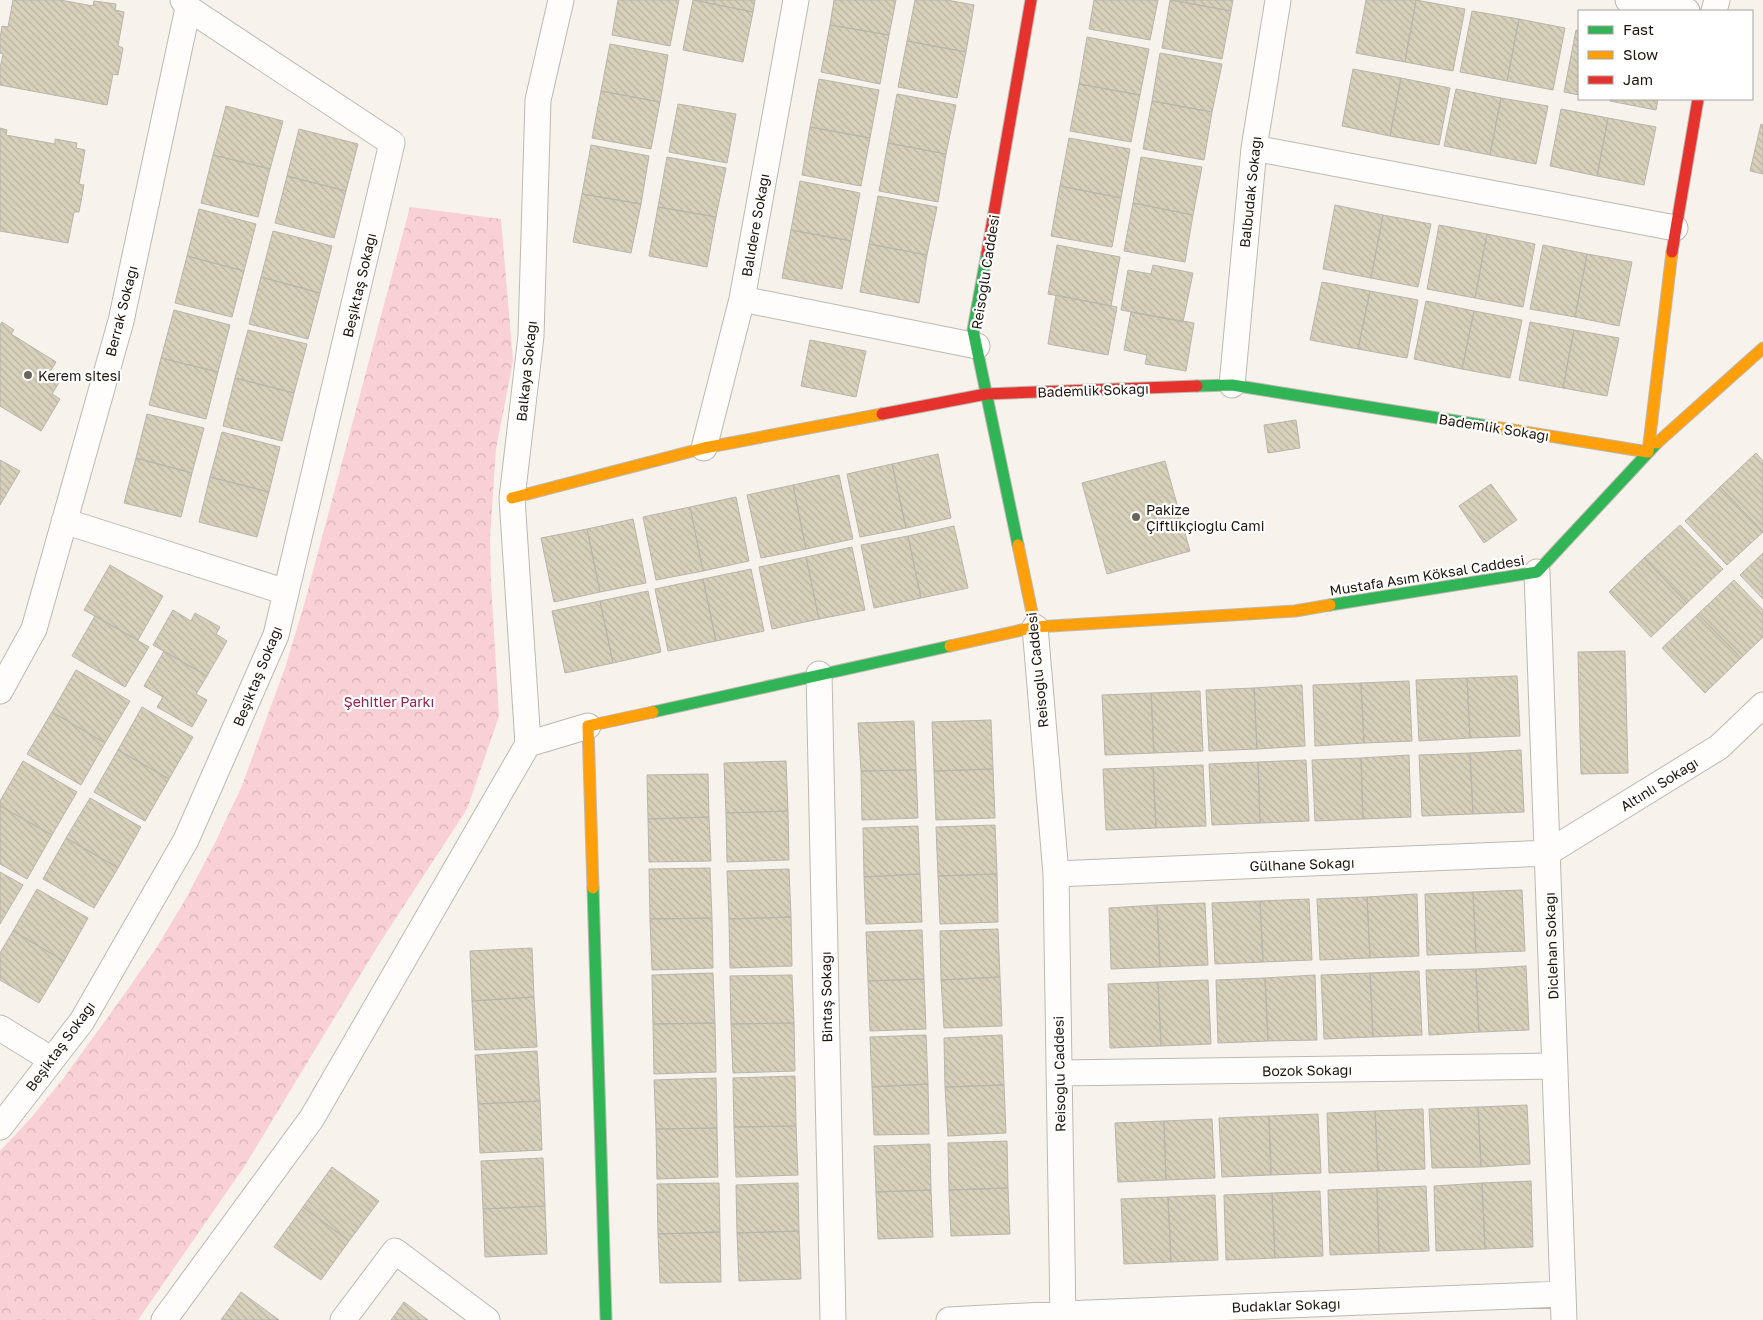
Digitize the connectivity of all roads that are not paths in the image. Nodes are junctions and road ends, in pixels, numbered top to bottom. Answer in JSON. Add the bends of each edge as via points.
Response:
{"nodes":[{"id":1,"x":561,"y":0,"type":"edge"},
{"id":2,"x":796,"y":0,"type":"edge"},
{"id":3,"x":1031,"y":0,"type":"edge"},
{"id":4,"x":1278,"y":0,"type":"edge"},
{"id":5,"x":1628,"y":0,"type":"edge"},
{"id":6,"x":185,"y":4,"type":"edge"},
{"id":7,"x":1682,"y":10,"type":"edge"},
{"id":8,"x":1698,"y":100,"type":"edge"},
{"id":9,"x":1254,"y":148,"type":"junction"},
{"id":10,"x":1674,"y":228,"type":"junction"},
{"id":11,"x":742,"y":299,"type":"junction"},
{"id":12,"x":977,"y":346,"type":"junction"},
{"id":13,"x":1763,"y":348,"type":"edge"},
{"id":14,"x":1232,"y":385,"type":"junction"},
{"id":15,"x":986,"y":394,"type":"junction"},
{"id":16,"x":704,"y":448,"type":"junction"},
{"id":17,"x":1648,"y":452,"type":"junction"},
{"id":18,"x":512,"y":498,"type":"junction"},
{"id":19,"x":64,"y":521,"type":"junction"},
{"id":20,"x":1537,"y":572,"type":"junction"},
{"id":21,"x":286,"y":592,"type":"junction"},
{"id":22,"x":1035,"y":627,"type":"junction"},
{"id":23,"x":819,"y":674,"type":"junction"},
{"id":24,"x":0,"y":691,"type":"edge"},
{"id":25,"x":1763,"y":705,"type":"edge"},
{"id":26,"x":588,"y":726,"type":"junction"},
{"id":27,"x":528,"y":744,"type":"junction"},
{"id":28,"x":1548,"y":853,"type":"junction"},
{"id":29,"x":1056,"y":874,"type":"junction"},
{"id":30,"x":0,"y":1028,"type":"edge"},
{"id":31,"x":52,"y":1060,"type":"junction"},
{"id":32,"x":1555,"y":1066,"type":"junction"},
{"id":33,"x":1059,"y":1073,"type":"junction"},
{"id":34,"x":0,"y":1127,"type":"edge"},
{"id":35,"x":1563,"y":1294,"type":"junction"},
{"id":36,"x":1063,"y":1317,"type":"edge"},
{"id":37,"x":164,"y":1320,"type":"edge"},
{"id":38,"x":342,"y":1320,"type":"edge"},
{"id":39,"x":487,"y":1320,"type":"edge"},
{"id":40,"x":606,"y":1320,"type":"edge"},
{"id":41,"x":833,"y":1320,"type":"edge"},
{"id":42,"x":949,"y":1320,"type":"edge"},
{"id":43,"x":1564,"y":1320,"type":"edge"}],
"edges":[{"from":1,"to":18,"type":"street","name":"Balkaya Sokağı","via":[[538,100],[531,336]]},
{"from":2,"to":11,"type":"street","name":"Balıdere Sokağı"},
{"from":3,"to":12,"type":"street","name":"Reisoğlu Caddesi","via":[[973,330]]},
{"from":4,"to":9,"type":"street","name":"Balbudak Sokağı"},
{"from":5,"to":7,"type":"street"},
{"from":6,"to":19,"type":"street","name":"Berrak Sokağı","via":[[121,321]]},
{"from":6,"to":21,"type":"street","name":"Beşiktaş Sokağı","via":[[392,143]]},
{"from":8,"to":10,"type":"street"},
{"from":9,"to":10,"type":"street"},
{"from":9,"to":14,"type":"street","name":"Balbudak Sokağı"},
{"from":10,"to":17,"type":"street"},
{"from":11,"to":12,"type":"street"},
{"from":11,"to":16,"type":"street","name":"Balıdere Sokağı"},
{"from":12,"to":15,"type":"street","name":"Reisoğlu Caddesi"},
{"from":13,"to":17,"type":"street","name":"Mustafa Asım Köksal Caddesi"},
{"from":14,"to":15,"type":"street","name":"Bademlik Sokağı"},
{"from":14,"to":17,"type":"street","name":"Bademlik Sokağı"},
{"from":15,"to":16,"type":"street","name":"Bademlik Sokağı"},
{"from":15,"to":22,"type":"street","name":"Reisoğlu Caddesi"},
{"from":16,"to":18,"type":"street","name":"Bademlik Sokağı"},
{"from":17,"to":20,"type":"street","name":"Mustafa Asım Köksal Caddesi"},
{"from":18,"to":27,"type":"street","name":"Balkaya Sokağı"},
{"from":19,"to":21,"type":"street"},
{"from":19,"to":24,"type":"street","name":"Berrak Sokağı","via":[[34,629]]},
{"from":20,"to":22,"type":"street","name":"Mustafa Asım Köksal Caddesi","via":[[1295,611]]},
{"from":20,"to":28,"type":"street","name":"Diclehan Sokağı"},
{"from":21,"to":31,"type":"street","name":"Beşiktaş Sokağı","via":[[276,636],[186,840],[82,1021]]},
{"from":22,"to":23,"type":"street","name":"Mustafa Asım Köksal Caddesi"},
{"from":22,"to":29,"type":"street","name":"Reisoğlu Caddesi"},
{"from":23,"to":26,"type":"street","name":"Mustafa Asım Köksal Caddesi"},
{"from":23,"to":41,"type":"street","name":"Bintaş Sokağı"},
{"from":25,"to":28,"type":"street","name":"Altınlı Sokağı","via":[[1720,747]]},
{"from":26,"to":27,"type":"street"},
{"from":26,"to":40,"type":"street"},
{"from":27,"to":37,"type":"street","via":[[312,1118]]},
{"from":28,"to":29,"type":"street","name":"Gülhane Sokağı"},
{"from":28,"to":32,"type":"street","name":"Diclehan Sokağı"},
{"from":29,"to":33,"type":"street","name":"Reisoğlu Caddesi"},
{"from":30,"to":31,"type":"street"},
{"from":31,"to":34,"type":"street","name":"Beşiktaş Sokağı"},
{"from":32,"to":33,"type":"street","name":"Bozok Sokağı"},
{"from":32,"to":35,"type":"street","name":"Diclehan Sokağı"},
{"from":33,"to":36,"type":"street","name":"Reisoğlu Caddesi"},
{"from":35,"to":36,"type":"street","name":"Budaklar Sokağı"},
{"from":35,"to":43,"type":"street","name":"Diclehan Sokağı"},
{"from":36,"to":42,"type":"street","name":"Budaklar Sokağı"},
{"from":38,"to":39,"type":"street","via":[[395,1251]]}]}
